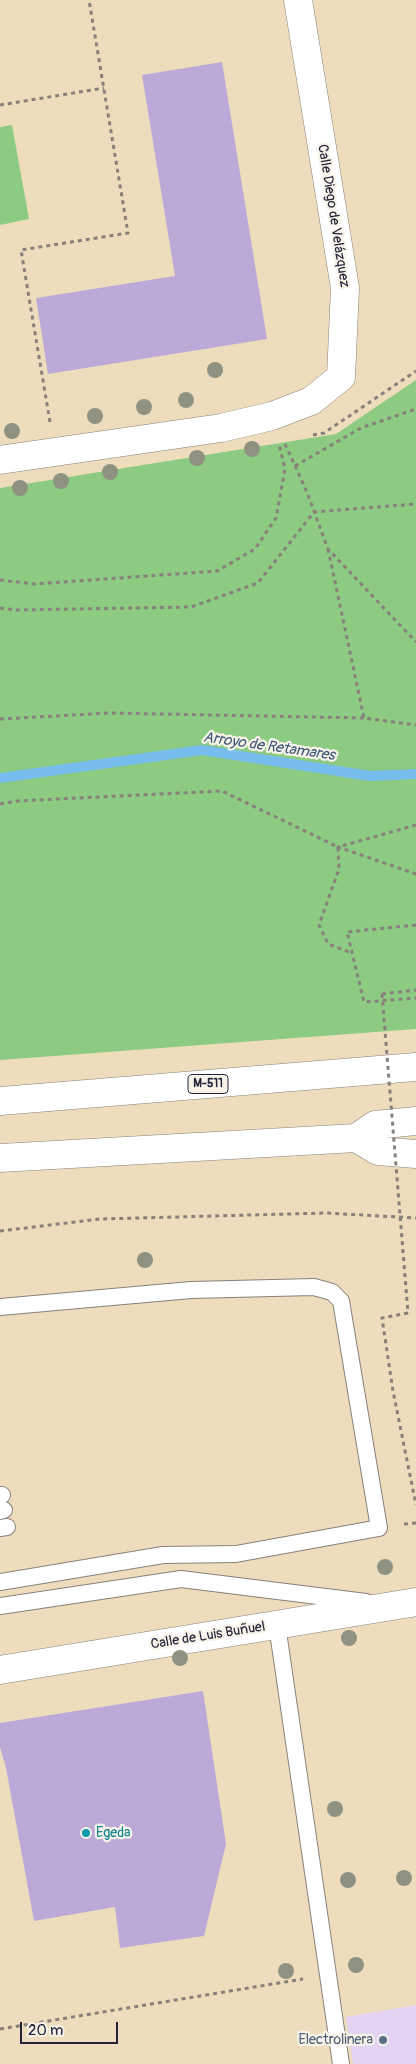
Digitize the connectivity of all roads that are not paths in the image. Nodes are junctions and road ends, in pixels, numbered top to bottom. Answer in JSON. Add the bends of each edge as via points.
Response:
{"nodes":[{"id":1,"x":298,"y":0,"type":"edge"},
{"id":2,"x":0,"y":460,"type":"edge"},
{"id":3,"x":416,"y":1067,"type":"edge"},
{"id":4,"x":0,"y":1101,"type":"edge"},
{"id":5,"x":416,"y":1121,"type":"edge"},
{"id":6,"x":356,"y":1138,"type":"junction"},
{"id":7,"x":416,"y":1154,"type":"edge"},
{"id":8,"x":0,"y":1158,"type":"edge"},
{"id":9,"x":0,"y":1307,"type":"edge"},
{"id":10,"x":0,"y":1582,"type":"edge"},
{"id":11,"x":405,"y":1604,"type":"edge"},
{"id":12,"x":0,"y":1606,"type":"edge"},
{"id":13,"x":277,"y":1625,"type":"junction"},
{"id":14,"x":0,"y":1670,"type":"edge"},
{"id":15,"x":341,"y":2064,"type":"edge"}],
"edges":[{"from":1,"to":2,"type":"main road","name":"Calle Diego de Velázquez","via":[[345,288],[341,377],[311,401],[272,416],[221,428]]},
{"from":3,"to":4,"type":"main road","number":"M-511"},
{"from":5,"to":6,"type":"main road","via":[[375,1125]]},
{"from":6,"to":7,"type":"main road","via":[[378,1151]]},
{"from":6,"to":8,"type":"main road"},
{"from":9,"to":10,"type":"lane","via":[[192,1290],[314,1288],[332,1292],[341,1302],[380,1528],[236,1554],[163,1556]]},
{"from":11,"to":12,"type":"lane","via":[[181,1579]]},
{"from":11,"to":13,"type":"main road","name":"Calle de Luis Buñuel"},
{"from":13,"to":14,"type":"main road","name":"Calle de Luis Buñuel"},
{"from":13,"to":15,"type":"lane"}]}
